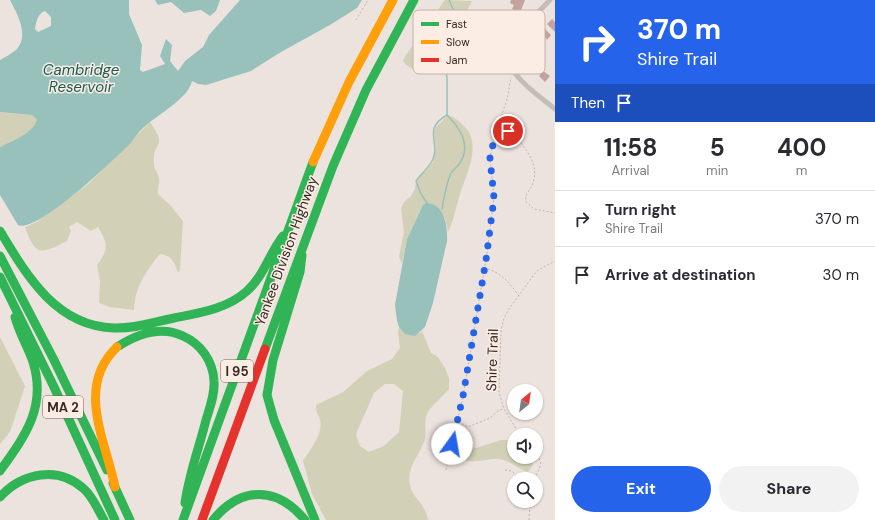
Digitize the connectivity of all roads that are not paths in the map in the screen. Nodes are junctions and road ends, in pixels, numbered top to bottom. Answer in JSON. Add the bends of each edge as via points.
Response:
{"nodes":[{"id":1,"x":393,"y":0,"type":"edge"},
{"id":2,"x":414,"y":0,"type":"edge"},
{"id":3,"x":550,"y":0,"type":"edge"},
{"id":4,"x":540,"y":10,"type":"edge"},
{"id":5,"x":517,"y":74,"type":"edge"},
{"id":6,"x":555,"y":109,"type":"edge"},
{"id":7,"x":290,"y":225,"type":"junction"},
{"id":8,"x":0,"y":231,"type":"edge"},
{"id":9,"x":304,"y":240,"type":"junction"},
{"id":10,"x":0,"y":256,"type":"edge"},
{"id":11,"x":0,"y":277,"type":"edge"},
{"id":12,"x":9,"y":294,"type":"junction"},
{"id":13,"x":0,"y":471,"type":"edge"},
{"id":14,"x":115,"y":487,"type":"junction"},
{"id":15,"x":0,"y":498,"type":"edge"},
{"id":16,"x":183,"y":519,"type":"edge"},
{"id":17,"x":104,"y":520,"type":"edge"},
{"id":18,"x":115,"y":520,"type":"edge"},
{"id":19,"x":130,"y":520,"type":"edge"},
{"id":20,"x":202,"y":520,"type":"edge"},
{"id":21,"x":213,"y":520,"type":"edge"},
{"id":22,"x":305,"y":520,"type":"edge"},
{"id":23,"x":315,"y":520,"type":"edge"}],
"edges":[{"from":1,"to":7,"type":"highway","name":"Yankee Division Highway","number":"I 95","via":[[335,113]]},
{"from":2,"to":9,"type":"highway","name":"Yankee Division Highway","number":"I 95","via":[[357,109]]},
{"from":3,"to":4,"type":"street"},
{"from":5,"to":6,"type":"street"},
{"from":7,"to":8,"type":"highway","via":[[272,251],[261,277],[233,301],[211,310],[114,328],[81,322],[50,303],[32,282]]},
{"from":7,"to":16,"type":"highway","name":"Yankee Division Highway","number":"I 95"},
{"from":9,"to":20,"type":"highway","name":"Yankee Division Highway","number":"I 95"},
{"from":9,"to":23,"type":"highway","via":[[300,272],[273,360],[267,395],[274,420]]},
{"from":10,"to":14,"type":"highway","number":"MA 2"},
{"from":11,"to":12,"type":"highway","number":"MA 2"},
{"from":12,"to":13,"type":"highway","via":[[19,331],[35,369],[38,394],[29,430]]},
{"from":12,"to":18,"type":"highway","number":"MA 2"},
{"from":14,"to":16,"type":"highway","via":[[96,415],[95,393],[102,365],[117,346],[139,333],[160,330],[183,335],[205,355],[212,369],[214,384],[211,406],[187,486]]},
{"from":14,"to":19,"type":"highway","number":"MA 2"},
{"from":15,"to":17,"type":"highway","via":[[11,486],[26,477],[41,474],[60,475],[84,489]]},
{"from":21,"to":22,"type":"highway","via":[[232,502],[257,494],[285,501]]}]}
